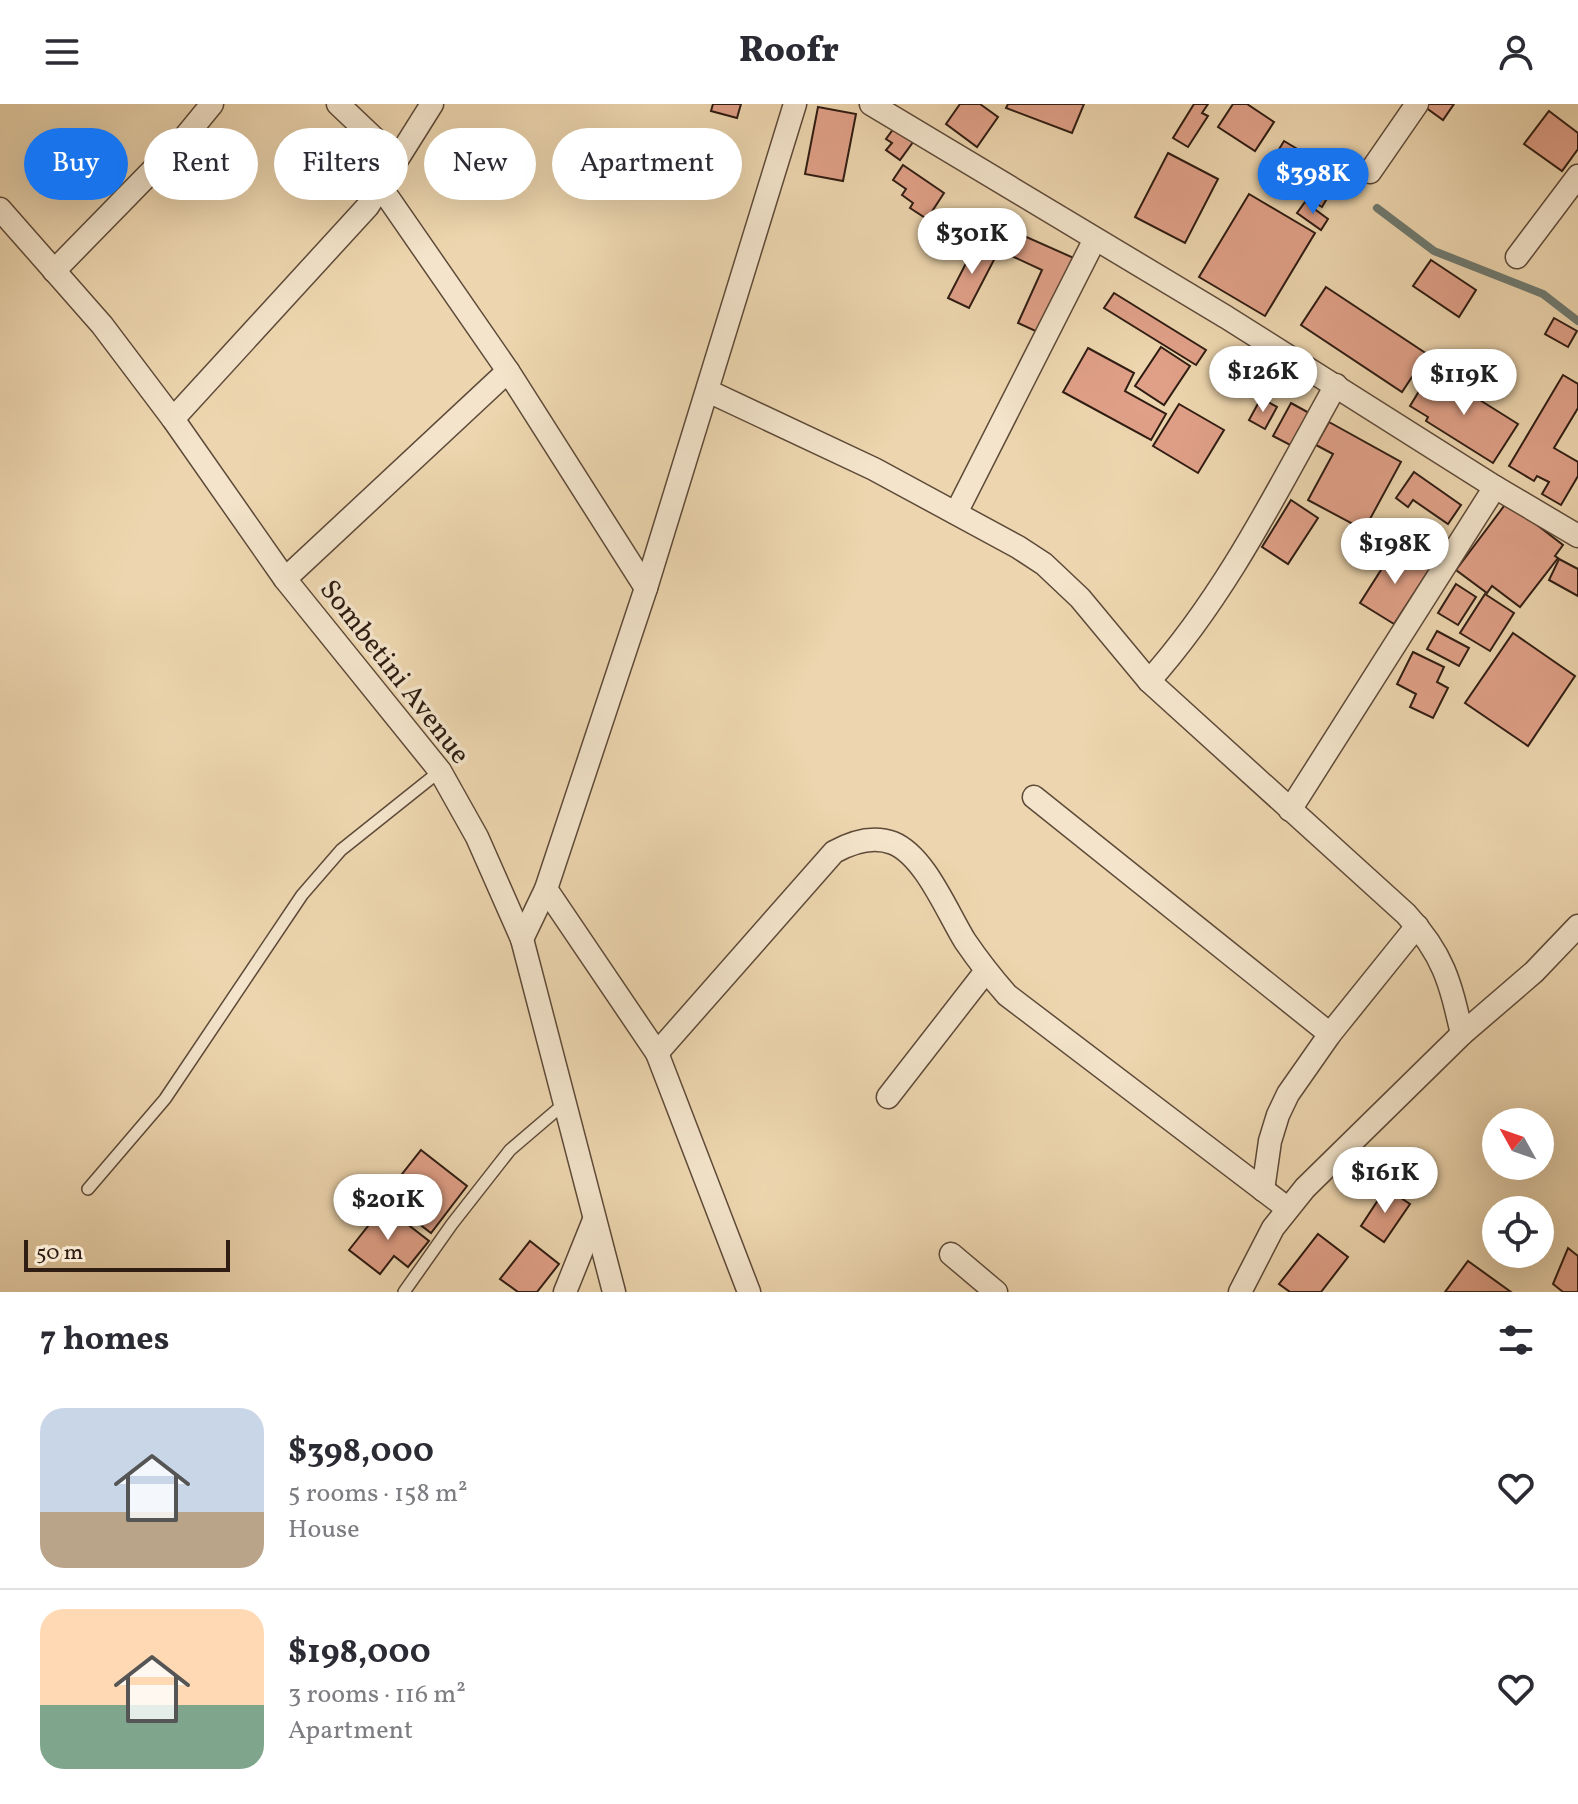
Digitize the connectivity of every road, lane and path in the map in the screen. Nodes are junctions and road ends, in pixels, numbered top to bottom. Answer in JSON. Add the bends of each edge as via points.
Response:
{"nodes":[{"id":1,"x":212,"y":104,"type":"edge"},
{"id":2,"x":338,"y":104,"type":"edge"},
{"id":3,"x":432,"y":104,"type":"edge"},
{"id":4,"x":795,"y":104,"type":"edge"},
{"id":5,"x":871,"y":104,"type":"edge"},
{"id":6,"x":1417,"y":104,"type":"edge"},
{"id":7,"x":363,"y":128,"type":"edge"},
{"id":8,"x":408,"y":141,"type":"edge"},
{"id":9,"x":1370,"y":172,"type":"dead end"},
{"id":10,"x":1578,"y":176,"type":"edge"},
{"id":11,"x":372,"y":200,"type":"edge"},
{"id":12,"x":390,"y":200,"type":"edge"},
{"id":13,"x":0,"y":209,"type":"edge"},
{"id":14,"x":1095,"y":239,"type":"junction"},
{"id":15,"x":1517,"y":257,"type":"dead end"},
{"id":16,"x":54,"y":271,"type":"junction"},
{"id":17,"x":508,"y":371,"type":"junction"},
{"id":18,"x":1336,"y":385,"type":"junction"},
{"id":19,"x":708,"y":391,"type":"junction"},
{"id":20,"x":173,"y":419,"type":"junction"},
{"id":21,"x":1495,"y":487,"type":"junction"},
{"id":22,"x":956,"y":513,"type":"junction"},
{"id":23,"x":1578,"y":536,"type":"edge"},
{"id":24,"x":285,"y":579,"type":"junction"},
{"id":25,"x":646,"y":588,"type":"junction"},
{"id":26,"x":1149,"y":681,"type":"junction"},
{"id":27,"x":440,"y":771,"type":"junction"},
{"id":28,"x":1034,"y":797,"type":"dead end"},
{"id":29,"x":1290,"y":810,"type":"junction"},
{"id":30,"x":546,"y":889,"type":"junction"},
{"id":31,"x":1417,"y":926,"type":"junction"},
{"id":32,"x":1578,"y":926,"type":"edge"},
{"id":33,"x":522,"y":939,"type":"junction"},
{"id":34,"x":986,"y":971,"type":"junction"},
{"id":35,"x":1330,"y":1034,"type":"junction"},
{"id":36,"x":1462,"y":1034,"type":"junction"},
{"id":37,"x":657,"y":1053,"type":"junction"},
{"id":38,"x":888,"y":1097,"type":"dead end"},
{"id":39,"x":565,"y":1102,"type":"junction"},
{"id":40,"x":88,"y":1189,"type":"dead end"},
{"id":41,"x":1263,"y":1190,"type":"junction"},
{"id":42,"x":1287,"y":1208,"type":"junction"},
{"id":43,"x":594,"y":1220,"type":"junction"},
{"id":44,"x":951,"y":1254,"type":"dead end"},
{"id":45,"x":404,"y":1292,"type":"edge"},
{"id":46,"x":565,"y":1292,"type":"edge"},
{"id":47,"x":614,"y":1292,"type":"edge"},
{"id":48,"x":749,"y":1292,"type":"edge"},
{"id":49,"x":996,"y":1292,"type":"edge"},
{"id":50,"x":1240,"y":1292,"type":"edge"}],
"edges":[{"from":1,"to":16,"type":"street"},
{"from":2,"to":7,"type":"street"},
{"from":3,"to":8,"type":"street"},
{"from":4,"to":19,"type":"street"},
{"from":5,"to":14,"type":"street"},
{"from":6,"to":9,"type":"street"},
{"from":10,"to":15,"type":"street"},
{"from":11,"to":20,"type":"street"},
{"from":12,"to":17,"type":"street"},
{"from":13,"to":16,"type":"street","name":"Sombetini Avenue"},
{"from":14,"to":18,"type":"street"},
{"from":14,"to":22,"type":"street"},
{"from":16,"to":20,"type":"street","name":"Sombetini Avenue"},
{"from":17,"to":24,"type":"street"},
{"from":17,"to":25,"type":"street"},
{"from":18,"to":21,"type":"street"},
{"from":18,"to":26,"type":"street","via":[[1226,581]]},
{"from":19,"to":22,"type":"street"},
{"from":19,"to":25,"type":"street"},
{"from":20,"to":24,"type":"street","name":"Sombetini Avenue"},
{"from":21,"to":23,"type":"street"},
{"from":21,"to":29,"type":"street"},
{"from":22,"to":26,"type":"street","via":[[1018,547],[1061,579]]},
{"from":24,"to":27,"type":"street","name":"Sombetini Avenue"},
{"from":25,"to":30,"type":"street"},
{"from":26,"to":29,"type":"street"},
{"from":27,"to":33,"type":"street","name":"Sombetini Avenue","via":[[477,837]]},
{"from":27,"to":40,"type":"lane","via":[[341,850],[302,895],[165,1099]]},
{"from":28,"to":35,"type":"street"},
{"from":29,"to":31,"type":"street"},
{"from":30,"to":33,"type":"street"},
{"from":30,"to":37,"type":"street"},
{"from":31,"to":35,"type":"street"},
{"from":31,"to":36,"type":"street","via":[[1441,960]]},
{"from":32,"to":36,"type":"street"},
{"from":33,"to":39,"type":"street","name":"Sombetini Avenue"},
{"from":34,"to":37,"type":"street","via":[[914,857],[892,843],[852,842],[834,852]]},
{"from":34,"to":38,"type":"street"},
{"from":34,"to":41,"type":"street","via":[[1038,1021]]},
{"from":35,"to":41,"type":"street","via":[[1278,1115]]},
{"from":36,"to":42,"type":"street"},
{"from":37,"to":48,"type":"street"},
{"from":39,"to":43,"type":"street","name":"Sombetini Avenue"},
{"from":39,"to":45,"type":"lane","via":[[510,1150]]},
{"from":41,"to":42,"type":"street"},
{"from":42,"to":50,"type":"street"},
{"from":43,"to":46,"type":"street"},
{"from":43,"to":47,"type":"street","name":"Sombetini Avenue"},
{"from":44,"to":49,"type":"street"}]}
